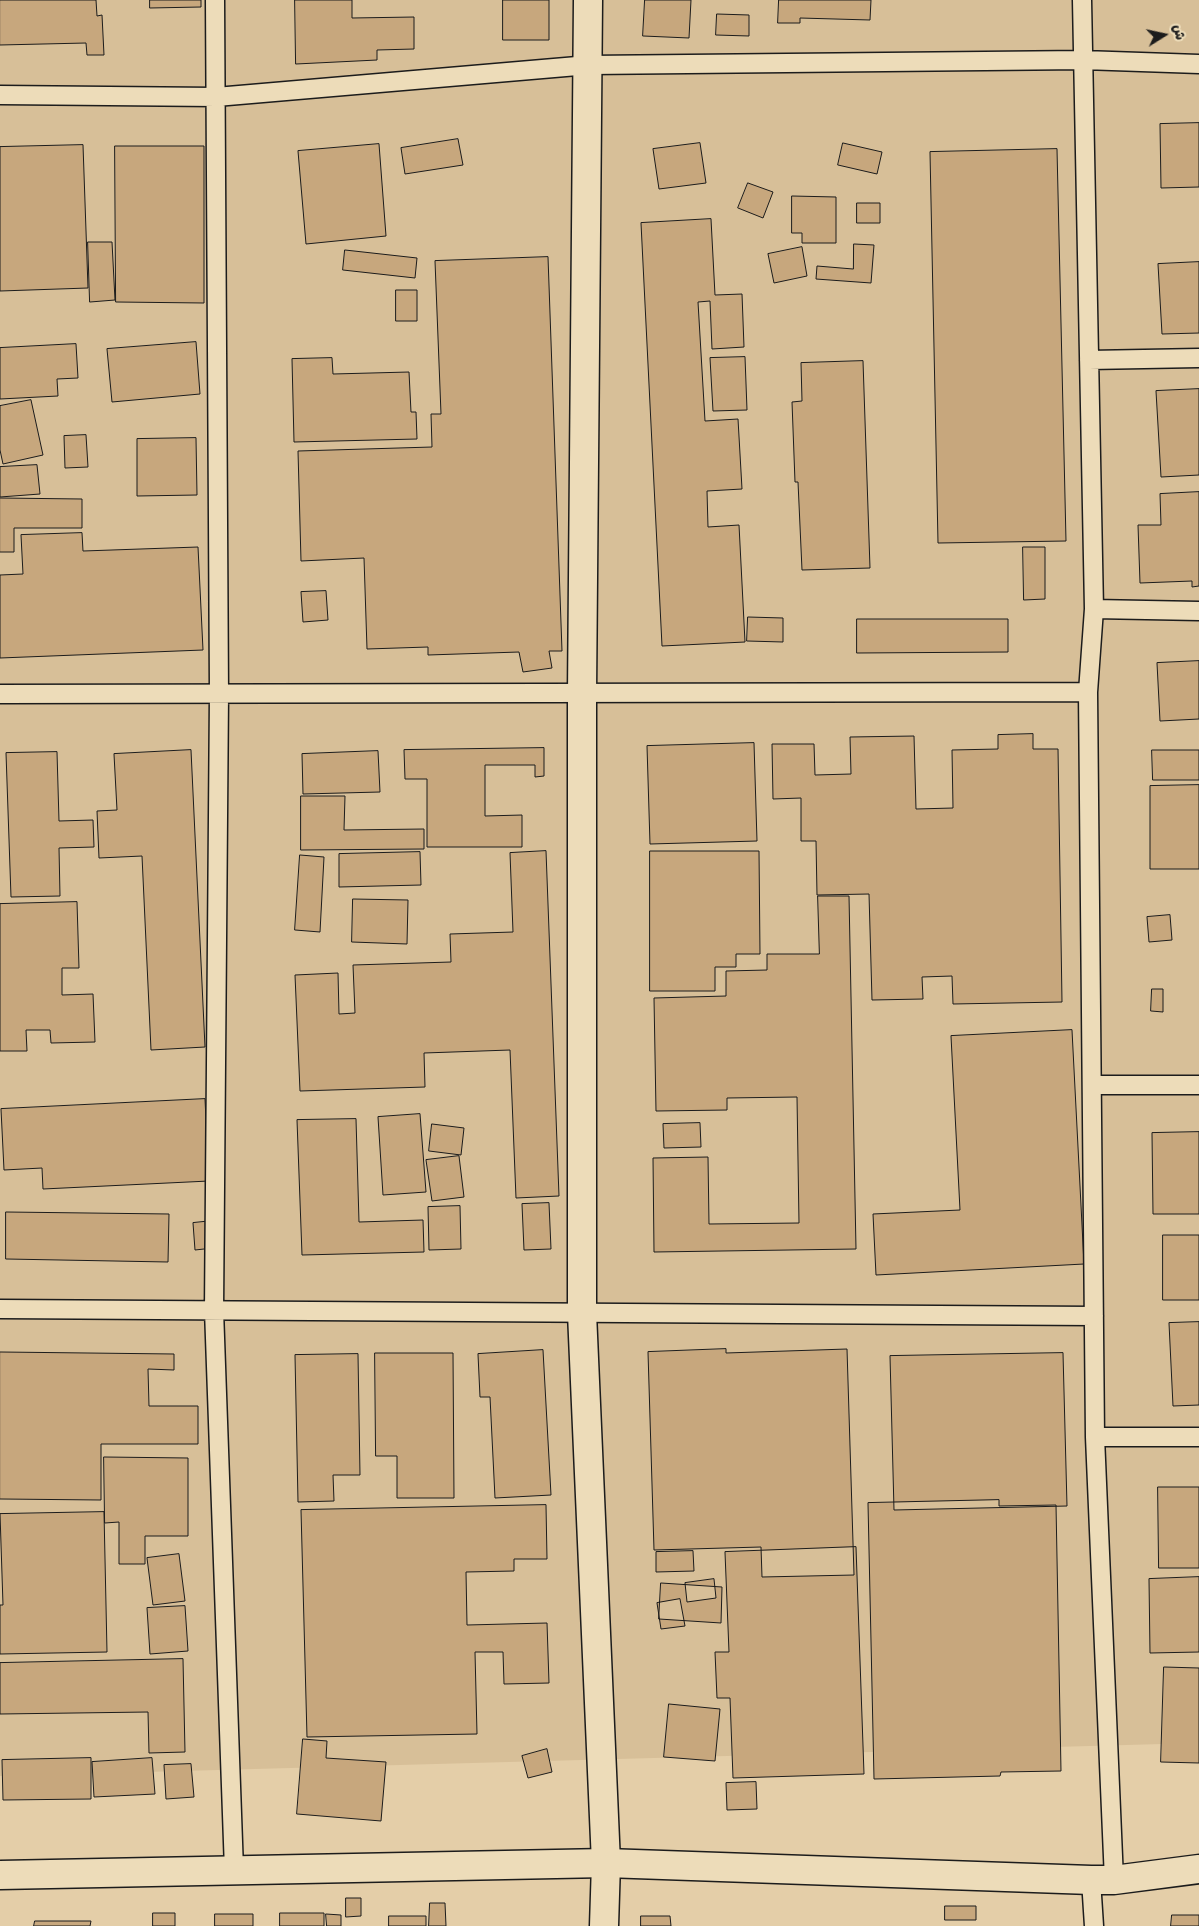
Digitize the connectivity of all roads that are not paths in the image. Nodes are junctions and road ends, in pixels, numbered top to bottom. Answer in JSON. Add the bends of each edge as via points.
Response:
{"nodes":[{"id":1,"x":215,"y":0,"type":"edge"},
{"id":2,"x":588,"y":0,"type":"edge"},
{"id":3,"x":1082,"y":0,"type":"edge"},
{"id":4,"x":1083,"y":60,"type":"junction"},
{"id":5,"x":1199,"y":64,"type":"edge"},
{"id":6,"x":589,"y":65,"type":"junction"},
{"id":7,"x":0,"y":95,"type":"edge"},
{"id":8,"x":216,"y":97,"type":"junction"},
{"id":9,"x":1199,"y":358,"type":"edge"},
{"id":10,"x":1089,"y":360,"type":"junction"},
{"id":11,"x":1094,"y":609,"type":"junction"},
{"id":12,"x":1199,"y":611,"type":"edge"},
{"id":13,"x":1088,"y":692,"type":"junction"},
{"id":14,"x":582,"y":693,"type":"junction"},
{"id":15,"x":0,"y":694,"type":"edge"},
{"id":16,"x":219,"y":694,"type":"junction"},
{"id":17,"x":1092,"y":1085,"type":"junction"},
{"id":18,"x":1199,"y":1085,"type":"edge"},
{"id":19,"x":0,"y":1309,"type":"edge"},
{"id":20,"x":214,"y":1310,"type":"junction"},
{"id":21,"x":582,"y":1313,"type":"junction"},
{"id":22,"x":1094,"y":1316,"type":"junction"},
{"id":23,"x":1095,"y":1437,"type":"junction"},
{"id":24,"x":1199,"y":1437,"type":"edge"},
{"id":25,"x":606,"y":1863,"type":"junction"},
{"id":26,"x":1199,"y":1869,"type":"edge"},
{"id":27,"x":234,"y":1870,"type":"junction"},
{"id":28,"x":0,"y":1875,"type":"edge"},
{"id":29,"x":1103,"y":1880,"type":"junction"},
{"id":30,"x":604,"y":1926,"type":"edge"},
{"id":31,"x":1094,"y":1926,"type":"edge"}],
"edges":[{"from":1,"to":8,"type":"lane"},
{"from":2,"to":6,"type":"street"},
{"from":3,"to":4,"type":"lane"},
{"from":4,"to":5,"type":"lane"},
{"from":4,"to":6,"type":"lane"},
{"from":4,"to":10,"type":"lane"},
{"from":6,"to":8,"type":"lane"},
{"from":6,"to":14,"type":"street"},
{"from":7,"to":8,"type":"lane"},
{"from":8,"to":16,"type":"lane"},
{"from":9,"to":10,"type":"lane"},
{"from":10,"to":11,"type":"lane"},
{"from":11,"to":12,"type":"lane"},
{"from":11,"to":13,"type":"lane"},
{"from":13,"to":14,"type":"lane"},
{"from":13,"to":17,"type":"lane"},
{"from":14,"to":16,"type":"lane"},
{"from":14,"to":21,"type":"street"},
{"from":15,"to":16,"type":"lane"},
{"from":16,"to":20,"type":"lane"},
{"from":17,"to":18,"type":"lane"},
{"from":17,"to":22,"type":"lane"},
{"from":19,"to":20,"type":"lane"},
{"from":20,"to":21,"type":"lane"},
{"from":20,"to":27,"type":"lane"},
{"from":21,"to":22,"type":"lane"},
{"from":21,"to":25,"type":"street"},
{"from":22,"to":23,"type":"lane"},
{"from":23,"to":24,"type":"lane"},
{"from":23,"to":29,"type":"lane"},
{"from":25,"to":27,"type":"street"},
{"from":25,"to":29,"type":"street"},
{"from":25,"to":30,"type":"street"},
{"from":26,"to":29,"type":"street"},
{"from":27,"to":28,"type":"street"},
{"from":29,"to":31,"type":"lane"}]}
